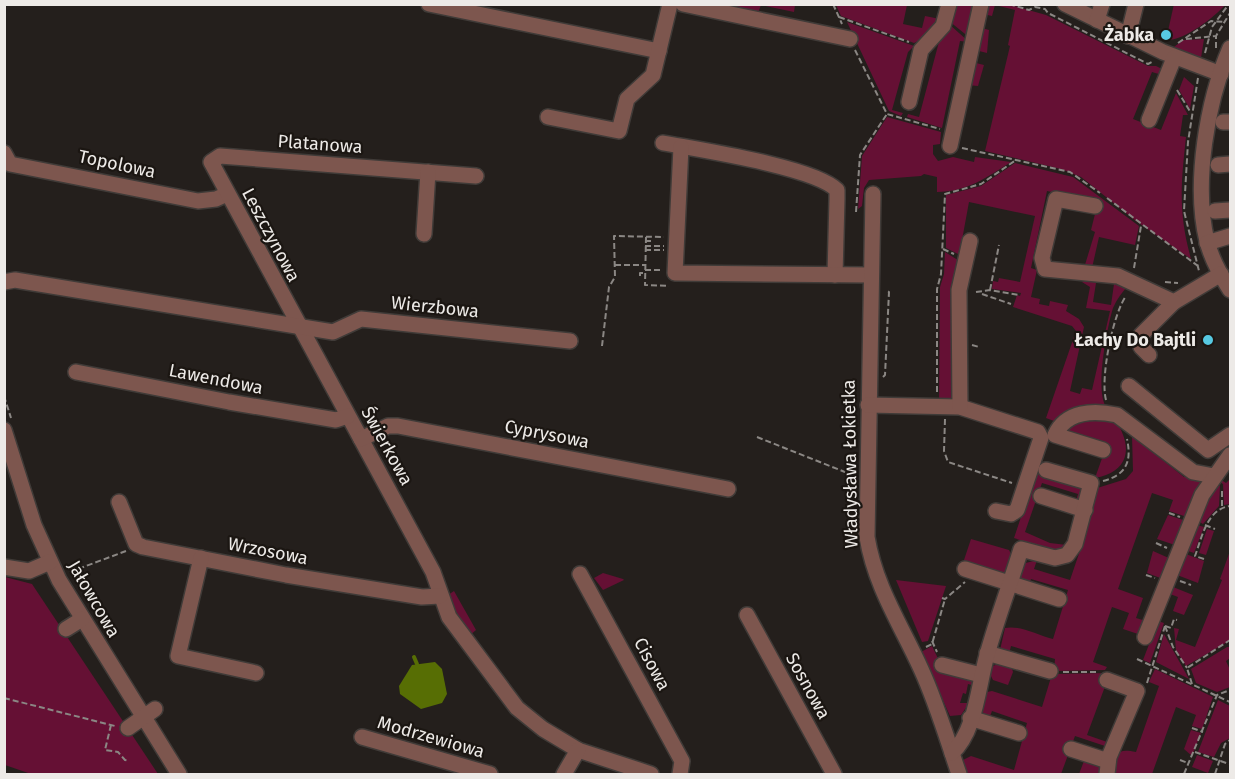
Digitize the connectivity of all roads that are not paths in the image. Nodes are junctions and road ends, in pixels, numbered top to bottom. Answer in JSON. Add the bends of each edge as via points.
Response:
{"nodes":[{"id":1,"x":429,"y":4,"type":"edge"},
{"id":2,"x":670,"y":4,"type":"edge"},
{"id":3,"x":683,"y":4,"type":"edge"},
{"id":4,"x":949,"y":4,"type":"edge"},
{"id":5,"x":981,"y":4,"type":"edge"},
{"id":6,"x":1065,"y":4,"type":"edge"},
{"id":7,"x":1102,"y":4,"type":"edge"},
{"id":8,"x":1136,"y":4,"type":"edge"},
{"id":9,"x":1097,"y":21,"type":"junction"},
{"id":10,"x":1128,"y":36,"type":"junction"},
{"id":11,"x":850,"y":39,"type":"road end"},
{"id":12,"x":1230,"y":48,"type":"edge"},
{"id":13,"x":659,"y":51,"type":"junction"},
{"id":14,"x":1169,"y":60,"type":"junction"},
{"id":15,"x":1223,"y":78,"type":"edge"},
{"id":16,"x":909,"y":102,"type":"dead end"},
{"id":17,"x":548,"y":117,"type":"dead end"},
{"id":18,"x":1149,"y":120,"type":"dead end"},
{"id":19,"x":663,"y":143,"type":"dead end"},
{"id":20,"x":950,"y":146,"type":"dead end"},
{"id":21,"x":681,"y":147,"type":"junction"},
{"id":22,"x":4,"y":153,"type":"edge"},
{"id":23,"x":211,"y":162,"type":"joint"},
{"id":24,"x":428,"y":172,"type":"junction"},
{"id":25,"x":476,"y":176,"type":"dead end"},
{"id":26,"x":227,"y":194,"type":"junction"},
{"id":27,"x":873,"y":194,"type":"dead end"},
{"id":28,"x":1095,"y":206,"type":"dead end"},
{"id":29,"x":424,"y":234,"type":"dead end"},
{"id":30,"x":1230,"y":236,"type":"edge"},
{"id":31,"x":970,"y":241,"type":"dead end"},
{"id":32,"x":1207,"y":243,"type":"junction"},
{"id":33,"x":834,"y":274,"type":"junction"},
{"id":34,"x":1221,"y":274,"type":"junction"},
{"id":35,"x":872,"y":275,"type":"junction"},
{"id":36,"x":4,"y":282,"type":"edge"},
{"id":37,"x":1230,"y":290,"type":"edge"},
{"id":38,"x":1174,"y":302,"type":"junction"},
{"id":39,"x":299,"y":326,"type":"junction"},
{"id":40,"x":570,"y":341,"type":"dead end"},
{"id":41,"x":1149,"y":355,"type":"dead end"},
{"id":42,"x":76,"y":372,"type":"dead end"},
{"id":43,"x":1129,"y":386,"type":"dead end"},
{"id":44,"x":868,"y":405,"type":"junction"},
{"id":45,"x":953,"y":407,"type":"junction"},
{"id":46,"x":348,"y":416,"type":"junction"},
{"id":47,"x":10,"y":426,"type":"edge"},
{"id":48,"x":1230,"y":435,"type":"edge"},
{"id":49,"x":361,"y":439,"type":"junction"},
{"id":50,"x":1102,"y":450,"type":"dead end"},
{"id":51,"x":1230,"y":455,"type":"edge"},
{"id":52,"x":1046,"y":470,"type":"dead end"},
{"id":53,"x":1214,"y":476,"type":"junction"},
{"id":54,"x":728,"y":489,"type":"dead end"},
{"id":55,"x":1041,"y":496,"type":"dead end"},
{"id":56,"x":119,"y":502,"type":"dead end"},
{"id":57,"x":1085,"y":510,"type":"junction"},
{"id":58,"x":996,"y":511,"type":"dead end"},
{"id":59,"x":201,"y":558,"type":"junction"},
{"id":60,"x":57,"y":565,"type":"junction"},
{"id":61,"x":4,"y":567,"type":"edge"},
{"id":62,"x":971,"y":571,"type":"road end"},
{"id":63,"x":580,"y":574,"type":"dead end"},
{"id":64,"x":1011,"y":583,"type":"junction"},
{"id":65,"x":440,"y":596,"type":"junction"},
{"id":66,"x":1059,"y":599,"type":"dead end"},
{"id":67,"x":747,"y":615,"type":"dead end"},
{"id":68,"x":82,"y":619,"type":"junction"},
{"id":69,"x":66,"y":629,"type":"dead end"},
{"id":70,"x":1146,"y":637,"type":"dead end"},
{"id":71,"x":987,"y":653,"type":"junction"},
{"id":72,"x":942,"y":665,"type":"dead end"},
{"id":73,"x":1050,"y":671,"type":"road end"},
{"id":74,"x":256,"y":673,"type":"dead end"},
{"id":75,"x":981,"y":675,"type":"junction"},
{"id":76,"x":1107,"y":676,"type":"road end"},
{"id":77,"x":149,"y":713,"type":"junction"},
{"id":78,"x":970,"y":718,"type":"junction"},
{"id":79,"x":125,"y":728,"type":"road end"},
{"id":80,"x":1019,"y":733,"type":"dead end"},
{"id":81,"x":362,"y":737,"type":"dead end"},
{"id":82,"x":1071,"y":748,"type":"dead end"},
{"id":83,"x":579,"y":750,"type":"junction"},
{"id":84,"x":952,"y":753,"type":"junction"},
{"id":85,"x":1108,"y":768,"type":"edge"},
{"id":86,"x":179,"y":774,"type":"edge"},
{"id":87,"x":490,"y":774,"type":"edge"},
{"id":88,"x":564,"y":774,"type":"edge"},
{"id":89,"x":651,"y":774,"type":"edge"},
{"id":90,"x":680,"y":774,"type":"edge"},
{"id":91,"x":834,"y":774,"type":"edge"},
{"id":92,"x":959,"y":774,"type":"edge"}],
"edges":[{"from":1,"to":13,"type":"street"},
{"from":2,"to":13,"type":"street"},
{"from":3,"to":11,"type":"street"},
{"from":4,"to":16,"type":"street","via":[[943,26],[921,50]]},
{"from":5,"to":20,"type":"street"},
{"from":6,"to":9,"type":"street"},
{"from":7,"to":9,"type":"street"},
{"from":8,"to":10,"type":"street"},
{"from":9,"to":10,"type":"street"},
{"from":10,"to":14,"type":"street"},
{"from":12,"to":15,"type":"street"},
{"from":13,"to":17,"type":"street","via":[[653,75],[627,99],[619,131]]},
{"from":14,"to":15,"type":"street"},
{"from":14,"to":18,"type":"street"},
{"from":15,"to":32,"type":"street","via":[[1208,123],[1202,193]]},
{"from":19,"to":21,"type":"street"},
{"from":21,"to":33,"type":"street","via":[[796,171],[830,183],[837,190]]},
{"from":21,"to":33,"type":"street","via":[[675,273]]},
{"from":22,"to":26,"type":"street","name":"Topolowa","via":[[10,164],[198,201]]},
{"from":23,"to":24,"type":"street","name":"Platanowa","via":[[220,156]]},
{"from":23,"to":26,"type":"street","name":"Leszczynowa"},
{"from":24,"to":25,"type":"street","name":"Platanowa"},
{"from":24,"to":29,"type":"street"},
{"from":26,"to":39,"type":"street","name":"Leszczynowa"},
{"from":27,"to":35,"type":"street","name":"Władysława Łokietka"},
{"from":28,"to":38,"type":"street","via":[[1056,199],[1042,258],[1045,269],[1118,276]]},
{"from":30,"to":32,"type":"street"},
{"from":31,"to":45,"type":"street","via":[[959,290],[971,352]]},
{"from":32,"to":34,"type":"street"},
{"from":33,"to":35,"type":"street"},
{"from":34,"to":37,"type":"street"},
{"from":34,"to":38,"type":"street"},
{"from":35,"to":44,"type":"street","name":"Władysława Łokietka"},
{"from":36,"to":39,"type":"street","via":[[15,280]]},
{"from":38,"to":41,"type":"street","via":[[1141,335],[1141,347]]},
{"from":39,"to":40,"type":"street","name":"Wierzbowa","via":[[333,332],[361,319]]},
{"from":39,"to":46,"type":"street","name":"Świerkowa"},
{"from":42,"to":46,"type":"street","name":"Lawendowa","via":[[336,420]]},
{"from":43,"to":48,"type":"street","via":[[1208,450]]},
{"from":44,"to":45,"type":"street"},
{"from":44,"to":84,"type":"street","name":"Władysława Łokietka","via":[[867,537],[871,563],[945,728]]},
{"from":45,"to":58,"type":"street","via":[[1038,432],[1041,438],[1017,510],[1011,514]]},
{"from":46,"to":49,"type":"street","name":"Świerkowa"},
{"from":47,"to":60,"type":"street","name":"Jałowcowa","via":[[29,509]]},
{"from":49,"to":54,"type":"street","name":"Cyprysowa","via":[[388,426],[398,426]]},
{"from":49,"to":65,"type":"street","name":"Świerkowa","via":[[433,572]]},
{"from":50,"to":53,"type":"street","via":[[1055,435],[1060,424],[1079,414],[1117,415],[1193,472]]},
{"from":51,"to":53,"type":"street"},
{"from":52,"to":57,"type":"street","via":[[1091,483]]},
{"from":53,"to":70,"type":"street","via":[[1202,495]]},
{"from":55,"to":57,"type":"street"},
{"from":56,"to":59,"type":"street","name":"Wrzosowa","via":[[136,544]]},
{"from":57,"to":64,"type":"street","via":[[1075,544],[1067,555],[1055,558],[1021,549]]},
{"from":59,"to":65,"type":"street","name":"Wrzosowa","via":[[286,576],[423,597]]},
{"from":59,"to":74,"type":"street","via":[[178,656]]},
{"from":60,"to":61,"type":"street","via":[[29,571]]},
{"from":60,"to":68,"type":"street","name":"Jałowcowa"},
{"from":62,"to":64,"type":"street"},
{"from":63,"to":90,"type":"street","name":"Cisowa","via":[[682,761]]},
{"from":64,"to":66,"type":"street"},
{"from":64,"to":71,"type":"street"},
{"from":65,"to":83,"type":"street","name":"Świerkowa","via":[[449,617],[517,708]]},
{"from":67,"to":91,"type":"street","name":"Sosnowa"},
{"from":68,"to":69,"type":"street"},
{"from":68,"to":77,"type":"street","name":"Jałowcowa"},
{"from":71,"to":73,"type":"street"},
{"from":71,"to":75,"type":"street"},
{"from":72,"to":75,"type":"street"},
{"from":75,"to":78,"type":"street"},
{"from":76,"to":85,"type":"street","via":[[1137,691]]},
{"from":77,"to":79,"type":"street"},
{"from":77,"to":86,"type":"street","name":"Jałowcowa"},
{"from":78,"to":80,"type":"street"},
{"from":78,"to":84,"type":"street","via":[[961,744]]},
{"from":81,"to":87,"type":"street","name":"Modrzewiowa"},
{"from":82,"to":85,"type":"street"},
{"from":83,"to":88,"type":"street"},
{"from":83,"to":89,"type":"street","name":"Świerkowa"},
{"from":84,"to":92,"type":"street","name":"Władysława Łokietka"}]}
